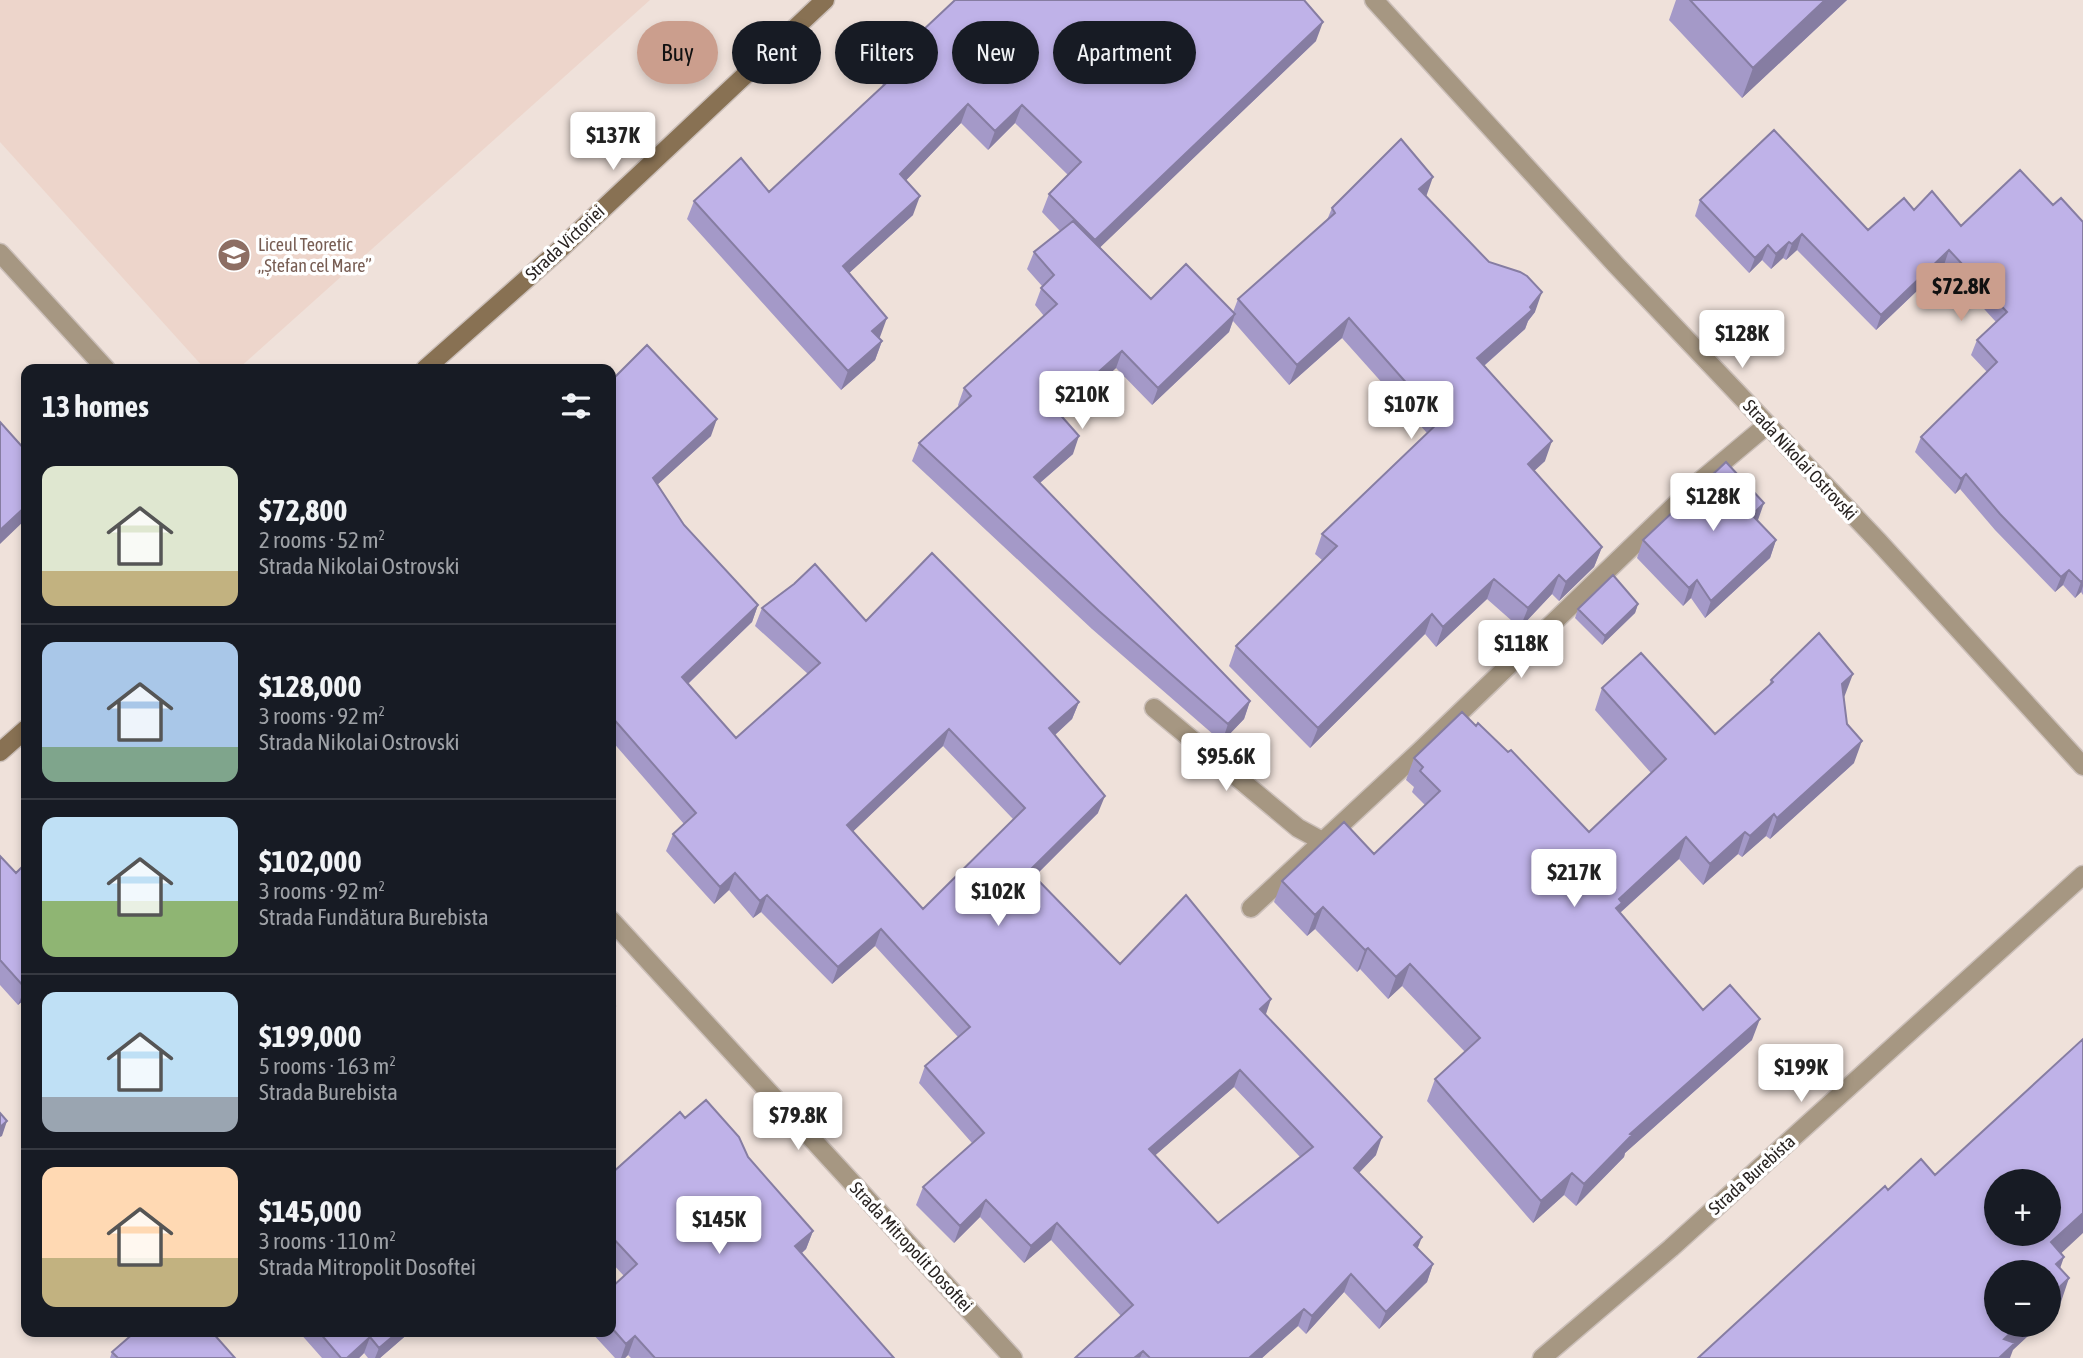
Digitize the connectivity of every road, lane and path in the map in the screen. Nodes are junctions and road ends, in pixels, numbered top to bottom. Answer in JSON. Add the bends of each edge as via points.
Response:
{"nodes":[{"id":1,"x":825,"y":0,"type":"edge"},
{"id":2,"x":1374,"y":0,"type":"edge"},
{"id":3,"x":0,"y":253,"type":"edge"},
{"id":4,"x":101,"y":364,"type":"edge"},
{"id":5,"x":431,"y":364,"type":"edge"},
{"id":6,"x":1767,"y":425,"type":"junction"},
{"id":7,"x":1153,"y":708,"type":"dead end"},
{"id":8,"x":21,"y":733,"type":"edge"},
{"id":9,"x":0,"y":752,"type":"edge"},
{"id":10,"x":2083,"y":765,"type":"edge"},
{"id":11,"x":1322,"y":841,"type":"junction"},
{"id":12,"x":2083,"y":875,"type":"edge"},
{"id":13,"x":1251,"y":908,"type":"dead end"},
{"id":14,"x":616,"y":925,"type":"edge"},
{"id":15,"x":1013,"y":1358,"type":"edge"},
{"id":16,"x":1542,"y":1358,"type":"edge"}],
"edges":[{"from":1,"to":5,"type":"street","name":"Strada Victoriei"},
{"from":2,"to":6,"type":"street","name":"Strada Nikolai Ostrovski"},
{"from":3,"to":4,"type":"street"},
{"from":6,"to":10,"type":"street","name":"Strada Nikolai Ostrovski"},
{"from":6,"to":11,"type":"street","via":[[1699,482]]},
{"from":7,"to":11,"type":"street","via":[[1298,828]]},
{"from":8,"to":9,"type":"street"},
{"from":11,"to":13,"type":"street"},
{"from":12,"to":16,"type":"street","name":"Strada Burebista","via":[[1671,1248]]},
{"from":14,"to":15,"type":"street","name":"Strada Mitropolit Dosoftei"}]}
